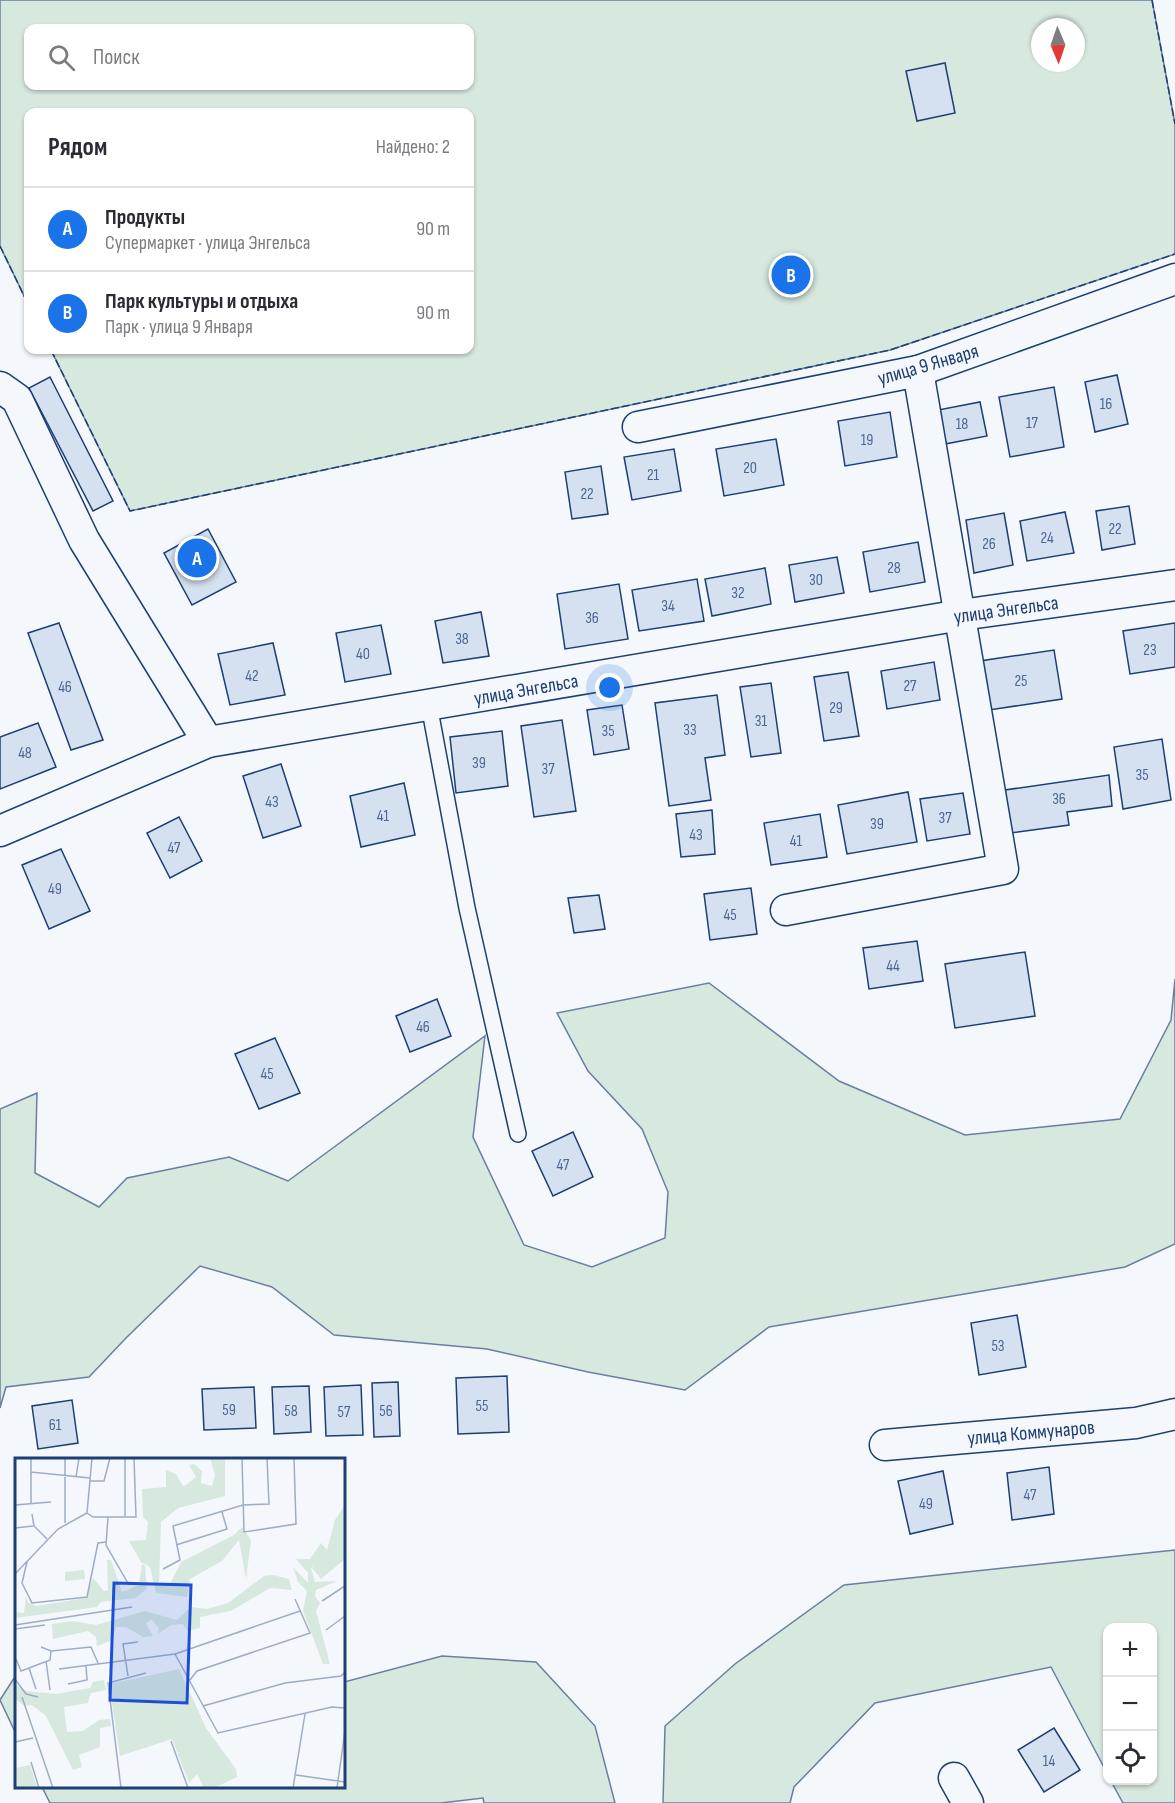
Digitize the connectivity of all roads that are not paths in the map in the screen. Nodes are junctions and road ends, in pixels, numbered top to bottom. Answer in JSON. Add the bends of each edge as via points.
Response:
{"nodes":[{"id":1,"x":1175,"y":279,"type":"edge"},
{"id":2,"x":918,"y":371,"type":"junction"},
{"id":3,"x":0,"y":387,"type":"edge"},
{"id":4,"x":638,"y":427,"type":"dead end"},
{"id":5,"x":1175,"y":585,"type":"edge"},
{"id":6,"x":961,"y":615,"type":"junction"},
{"id":7,"x":429,"y":705,"type":"junction"},
{"id":8,"x":208,"y":742,"type":"junction"},
{"id":9,"x":0,"y":831,"type":"edge"},
{"id":10,"x":786,"y":910,"type":"dead end"},
{"id":11,"x":518,"y":1134,"type":"dead end"},
{"id":12,"x":1175,"y":1414,"type":"edge"},
{"id":13,"x":885,"y":1445,"type":"dead end"}],
"edges":[{"from":1,"to":2,"type":"street","name":"улица 9 Января"},
{"from":2,"to":4,"type":"street","name":"улица 9 Января"},
{"from":2,"to":6,"type":"street"},
{"from":3,"to":8,"type":"street","via":[[17,399],[84,540]]},
{"from":5,"to":6,"type":"street","name":"улица Энгельса"},
{"from":6,"to":7,"type":"street","name":"улица Энгельса"},
{"from":6,"to":10,"type":"street","via":[[1003,869]]},
{"from":7,"to":8,"type":"street","name":"улица Энгельса"},
{"from":7,"to":11,"type":"lane","via":[[467,908]]},
{"from":8,"to":9,"type":"street","name":"улица Энгельса"},
{"from":12,"to":13,"type":"street","name":"улица Коммунаров","via":[[1136,1423]]}]}
